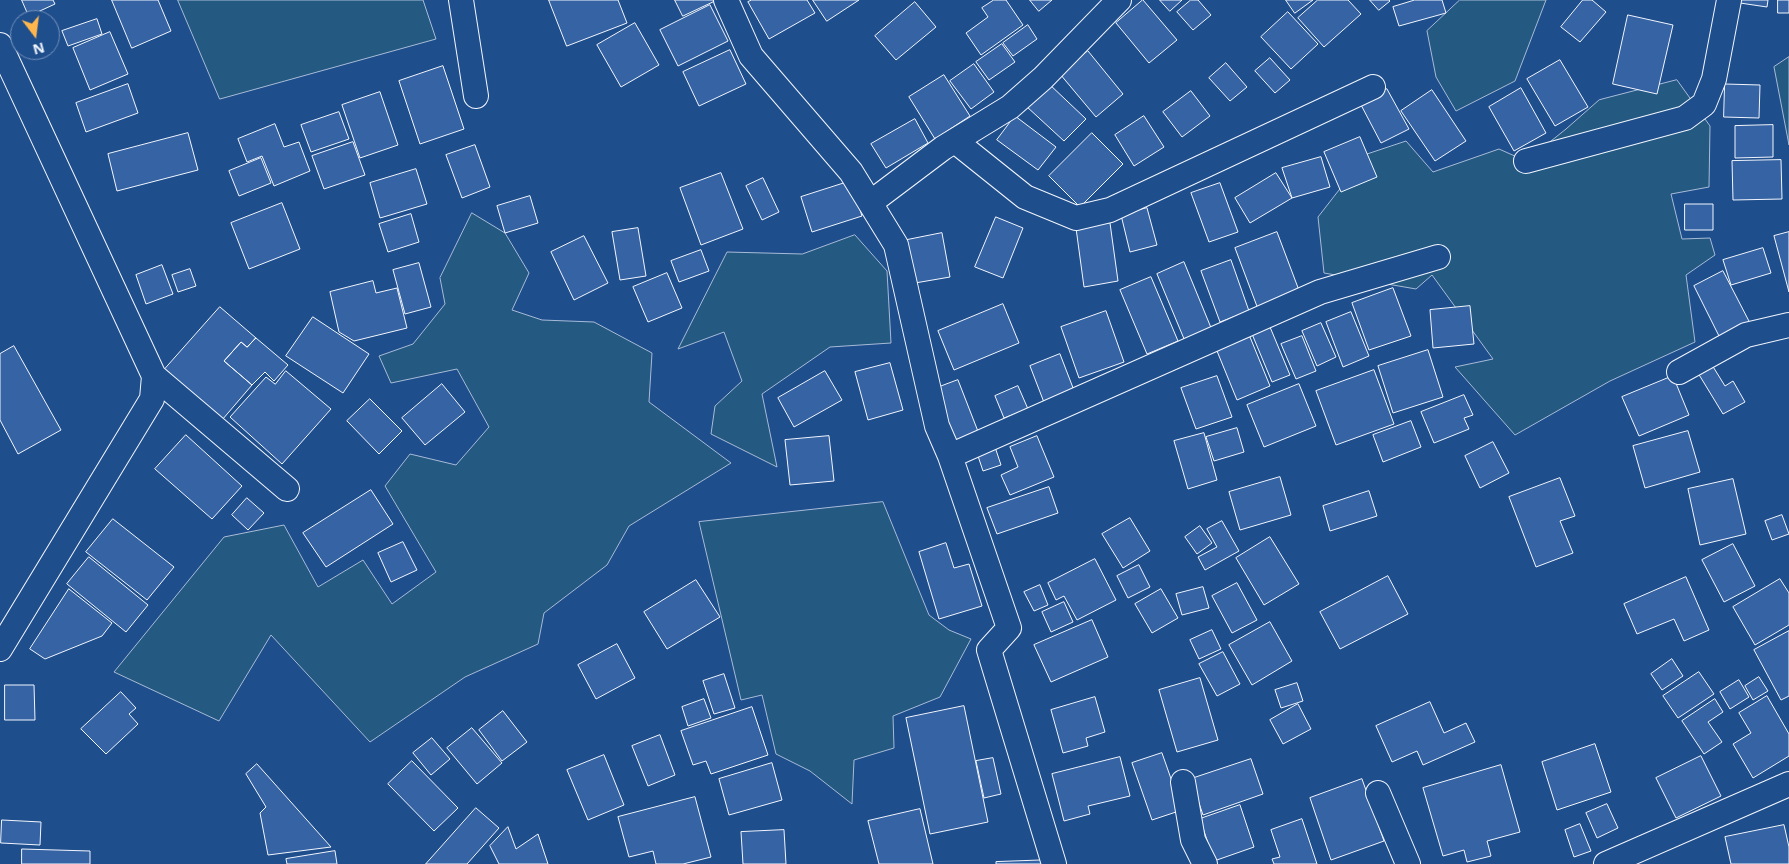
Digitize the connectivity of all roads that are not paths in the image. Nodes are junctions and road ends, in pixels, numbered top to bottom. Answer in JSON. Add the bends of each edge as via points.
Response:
{"nodes":[{"id":1,"x":461,"y":0,"type":"edge"},
{"id":2,"x":726,"y":0,"type":"edge"},
{"id":3,"x":1119,"y":0,"type":"edge"},
{"id":4,"x":1729,"y":0,"type":"edge"},
{"id":5,"x":0,"y":45,"type":"edge"},
{"id":6,"x":1373,"y":88,"type":"dead end"},
{"id":7,"x":476,"y":96,"type":"dead end"},
{"id":8,"x":954,"y":141,"type":"junction"},
{"id":9,"x":1526,"y":161,"type":"dead end"},
{"id":10,"x":870,"y":203,"type":"junction"},
{"id":11,"x":1438,"y":257,"type":"dead end"},
{"id":12,"x":1789,"y":325,"type":"edge"},
{"id":13,"x":1680,"y":372,"type":"dead end"},
{"id":14,"x":154,"y":376,"type":"junction"},
{"id":15,"x":950,"y":456,"type":"junction"},
{"id":16,"x":287,"y":489,"type":"dead end"},
{"id":17,"x":0,"y":649,"type":"edge"},
{"id":18,"x":1183,"y":782,"type":"dead end"},
{"id":19,"x":1789,"y":784,"type":"edge"},
{"id":20,"x":1378,"y":793,"type":"dead end"},
{"id":21,"x":1054,"y":864,"type":"edge"},
{"id":22,"x":1205,"y":864,"type":"edge"},
{"id":23,"x":1408,"y":864,"type":"edge"},
{"id":24,"x":1606,"y":864,"type":"edge"}],
"edges":[{"from":1,"to":7,"type":"street"},
{"from":2,"to":10,"type":"street","via":[[751,56],[851,172]]},
{"from":3,"to":8,"type":"street","via":[[1017,102]]},
{"from":4,"to":9,"type":"street","via":[[1714,79],[1704,104],[1685,118]]},
{"from":5,"to":14,"type":"street"},
{"from":6,"to":8,"type":"street","via":[[1110,210],[1076,218],[1025,197]]},
{"from":8,"to":10,"type":"street"},
{"from":10,"to":15,"type":"street","via":[[896,245],[936,426]]},
{"from":11,"to":15,"type":"street","via":[[1320,292]]},
{"from":12,"to":13,"type":"street","via":[[1746,335]]},
{"from":14,"to":16,"type":"street"},
{"from":14,"to":17,"type":"street","via":[[152,399]]},
{"from":15,"to":21,"type":"street","via":[[1009,628],[989,650]]},
{"from":18,"to":22,"type":"street","via":[[1194,840]]},
{"from":19,"to":24,"type":"street"},
{"from":20,"to":23,"type":"street"}]}
